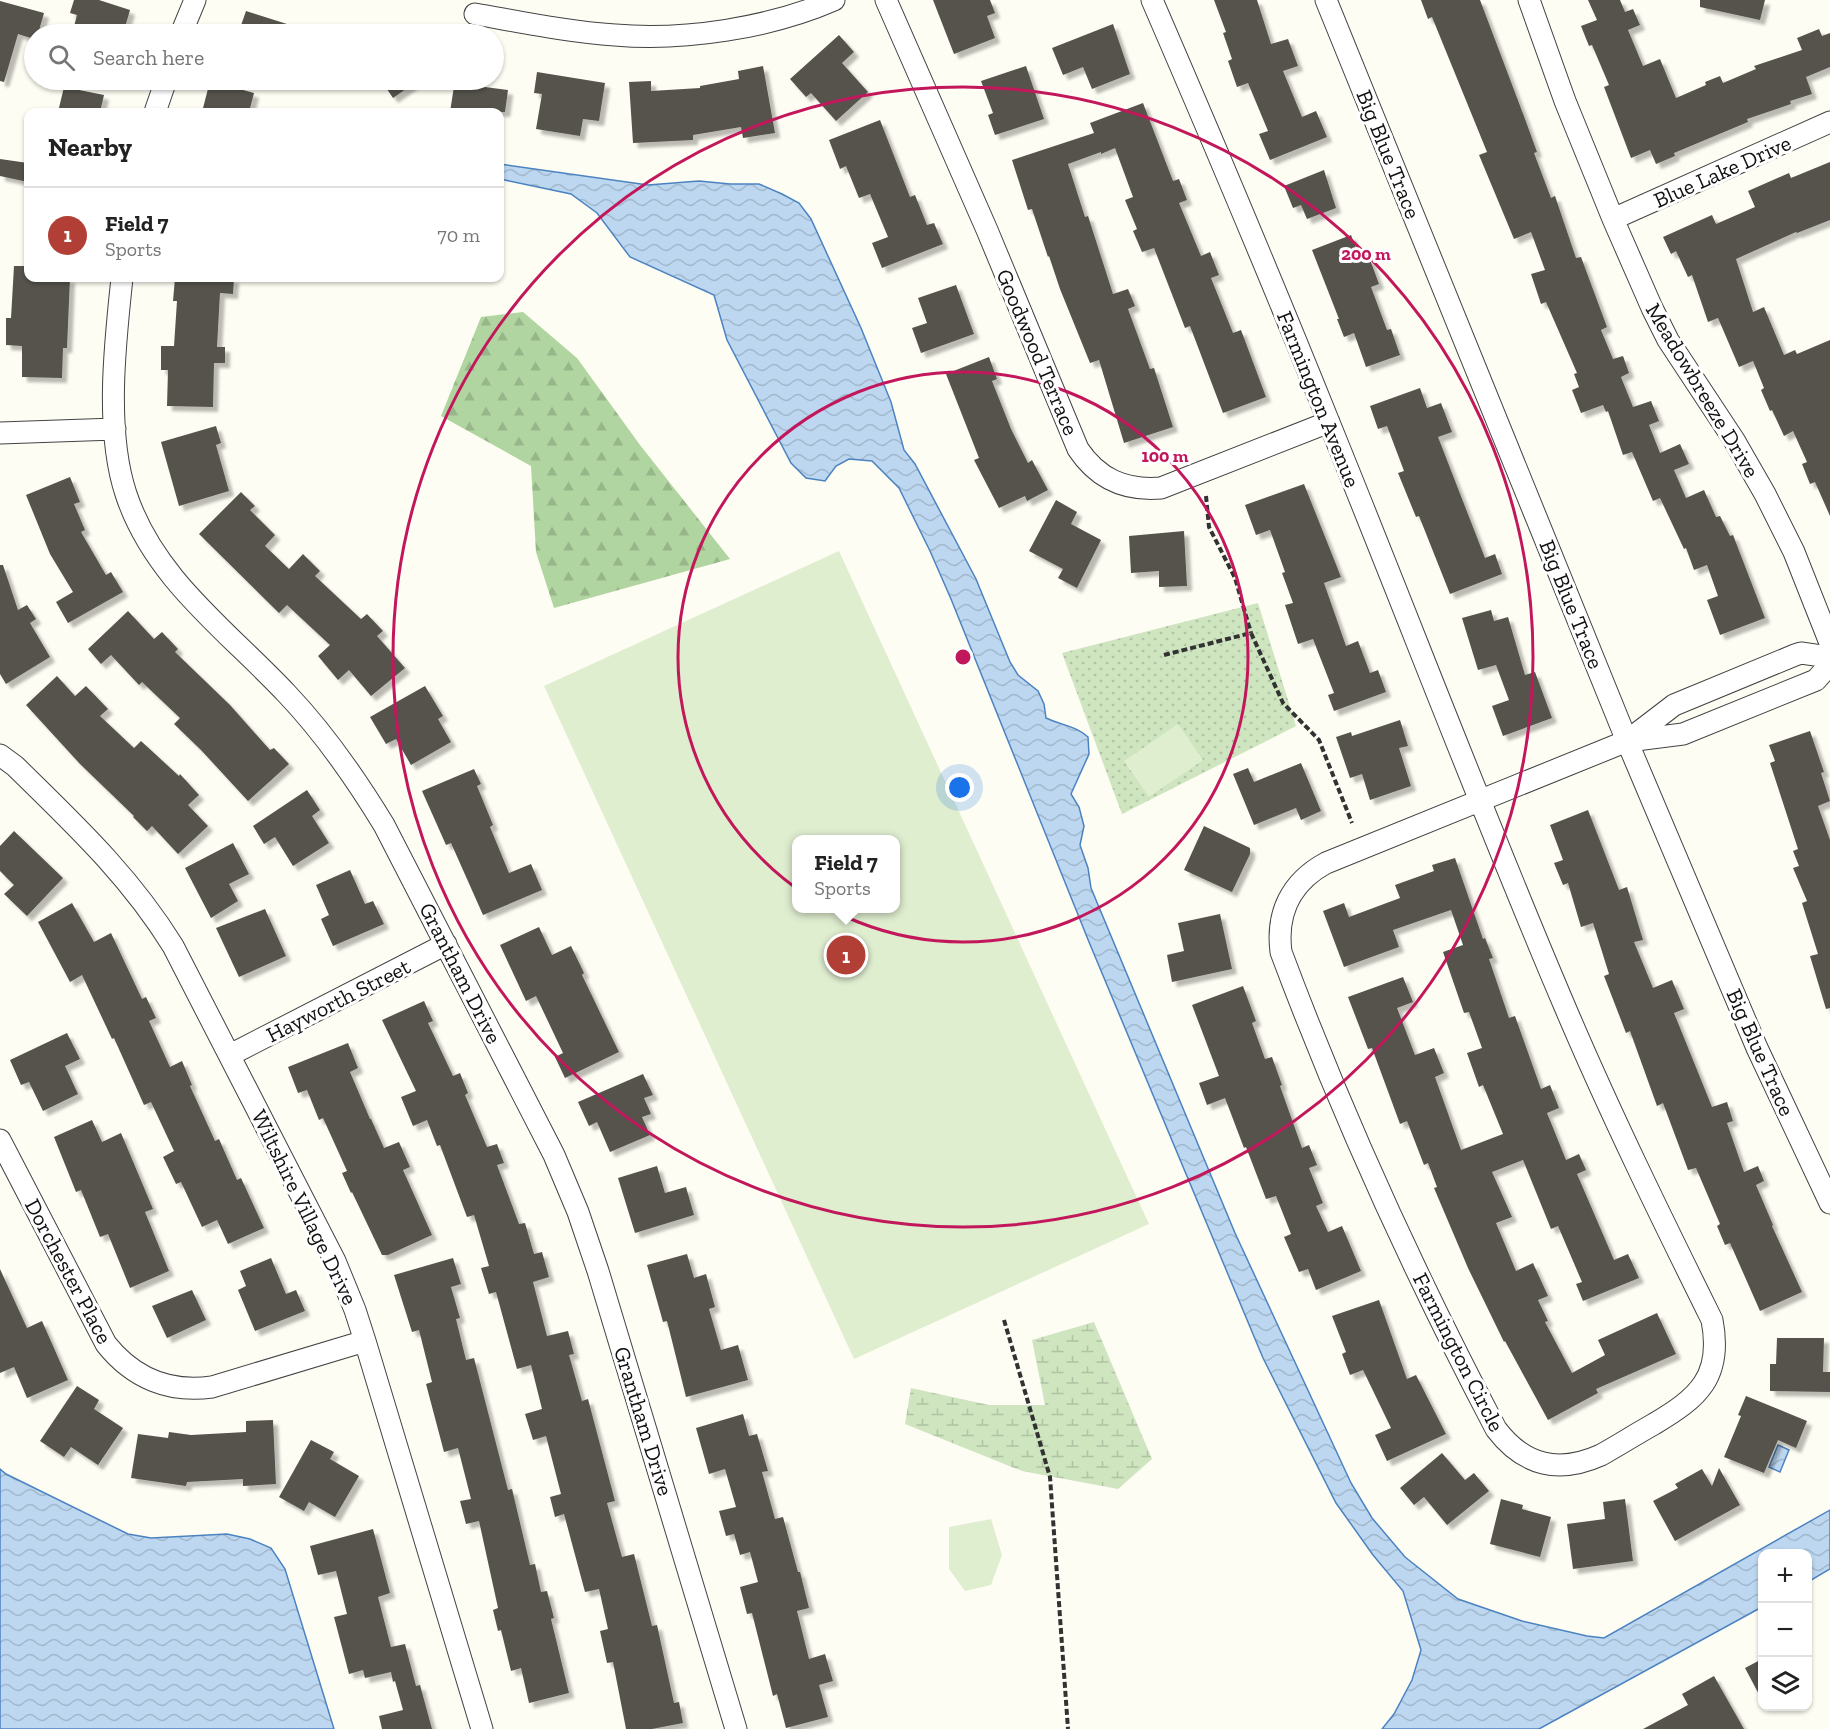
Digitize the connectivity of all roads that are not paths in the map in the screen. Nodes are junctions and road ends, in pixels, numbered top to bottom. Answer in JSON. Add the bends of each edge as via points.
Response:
{"nodes":[{"id":1,"x":195,"y":0,"type":"edge"},
{"id":2,"x":834,"y":0,"type":"edge"},
{"id":3,"x":886,"y":0,"type":"edge"},
{"id":4,"x":1152,"y":0,"type":"edge"},
{"id":5,"x":1326,"y":0,"type":"edge"},
{"id":6,"x":1529,"y":0,"type":"edge"},
{"id":7,"x":475,"y":14,"type":"dead end"},
{"id":8,"x":185,"y":24,"type":"edge"},
{"id":9,"x":163,"y":90,"type":"edge"},
{"id":10,"x":156,"y":108,"type":"edge"},
{"id":11,"x":1830,"y":122,"type":"edge"},
{"id":12,"x":1613,"y":219,"type":"junction"},
{"id":13,"x":122,"y":282,"type":"edge"},
{"id":14,"x":1329,"y":422,"type":"junction"},
{"id":15,"x":115,"y":429,"type":"junction"},
{"id":16,"x":0,"y":433,"type":"edge"},
{"id":17,"x":1830,"y":643,"type":"edge"},
{"id":18,"x":1830,"y":657,"type":"edge"},
{"id":19,"x":1830,"y":664,"type":"edge"},
{"id":20,"x":1769,"y":666,"type":"junction"},
{"id":21,"x":1781,"y":694,"type":"junction"},
{"id":22,"x":1627,"y":741,"type":"junction"},
{"id":23,"x":0,"y":755,"type":"edge"},
{"id":24,"x":1481,"y":801,"type":"junction"},
{"id":25,"x":446,"y":944,"type":"junction"},
{"id":26,"x":230,"y":1055,"type":"junction"},
{"id":27,"x":0,"y":1140,"type":"edge"},
{"id":28,"x":1830,"y":1203,"type":"edge"},
{"id":29,"x":365,"y":1341,"type":"junction"},
{"id":30,"x":482,"y":1729,"type":"edge"},
{"id":31,"x":736,"y":1729,"type":"edge"}],
"edges":[{"from":1,"to":8,"type":"street"},
{"from":2,"to":7,"type":"street","via":[[777,19],[671,36],[617,36]]},
{"from":3,"to":14,"type":"street","name":"Goodwood Terrace","via":[[1078,449],[1096,471],[1120,484],[1161,488]]},
{"from":4,"to":14,"type":"street","name":"Farmington Avenue"},
{"from":5,"to":22,"type":"street","name":"Big Blue Trace"},
{"from":6,"to":12,"type":"street","name":"Meadowbreeze Drive"},
{"from":9,"to":10,"type":"street"},
{"from":11,"to":12,"type":"street","name":"Blue Lake Drive"},
{"from":12,"to":17,"type":"street","name":"Meadowbreeze Drive","via":[[1668,340],[1765,494],[1794,552]]},
{"from":13,"to":15,"type":"street","name":"Grantham Drive"},
{"from":14,"to":24,"type":"street","name":"Farmington Avenue"},
{"from":15,"to":16,"type":"street"},
{"from":15,"to":25,"type":"street","name":"Grantham Drive","via":[[126,494],[154,553],[185,591],[286,693],[356,778]]},
{"from":18,"to":20,"type":"street","via":[[1801,653]]},
{"from":19,"to":21,"type":"street","via":[[1816,680]]},
{"from":20,"to":21,"type":"street"},
{"from":20,"to":22,"type":"street","via":[[1674,705]]},
{"from":21,"to":22,"type":"street","via":[[1683,734]]},
{"from":22,"to":24,"type":"street","name":"Farmington Circle"},
{"from":22,"to":28,"type":"street","name":"Big Blue Trace","via":[[1757,1048]]},
{"from":23,"to":26,"type":"street","name":"Wiltshire Village Drive","via":[[104,855],[156,918]]},
{"from":24,"to":24,"type":"street","name":"Farmington Circle","via":[[1565,1008],[1712,1320],[1714,1334],[1715,1348],[1708,1375],[1693,1398],[1601,1455],[1574,1464],[1553,1465],[1526,1457],[1496,1429],[1409,1254],[1281,952],[1280,924],[1288,897],[1314,870]]},
{"from":25,"to":26,"type":"street","name":"Hayworth Street"},
{"from":25,"to":31,"type":"street","name":"Grantham Drive","via":[[554,1155],[578,1212]]},
{"from":26,"to":29,"type":"street","name":"Wiltshire Village Drive","via":[[335,1261]]},
{"from":27,"to":29,"type":"street","name":"Dorchester Place","via":[[106,1344],[124,1364],[146,1378],[178,1388],[212,1387]]},
{"from":29,"to":30,"type":"street","name":"Wiltshire Village Drive"}]}
